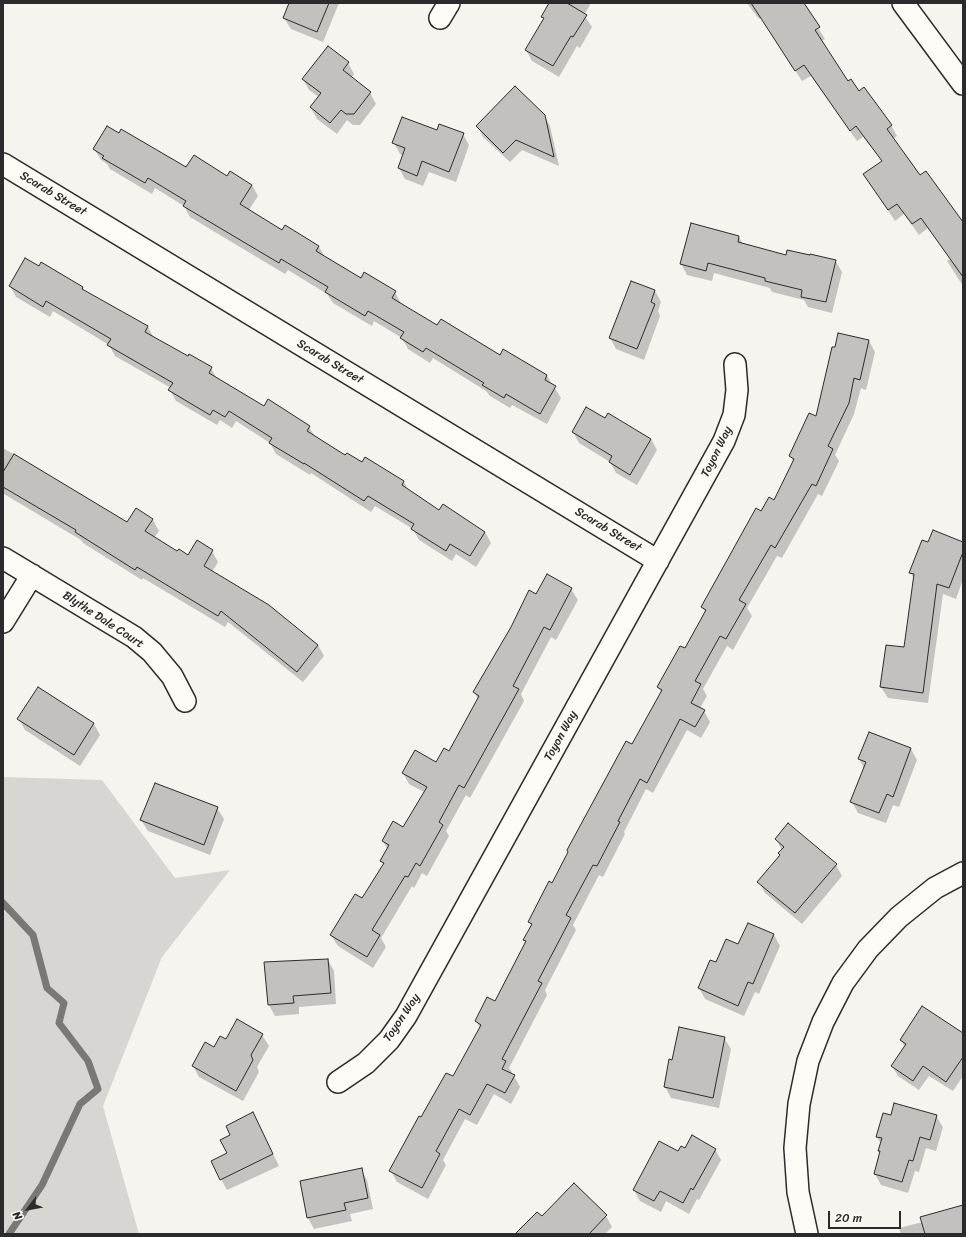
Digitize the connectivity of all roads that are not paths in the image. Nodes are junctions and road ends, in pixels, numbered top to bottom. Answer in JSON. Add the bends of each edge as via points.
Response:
{"nodes":[{"id":1,"x":903,"y":3,"type":"edge"},
{"id":2,"x":963,"y":84,"type":"edge"},
{"id":3,"x":3,"y":164,"type":"edge"},
{"id":4,"x":735,"y":364,"type":"dead end"},
{"id":5,"x":3,"y":558,"type":"edge"},
{"id":6,"x":658,"y":560,"type":"junction"},
{"id":7,"x":32,"y":575,"type":"junction"},
{"id":8,"x":3,"y":622,"type":"edge"},
{"id":9,"x":185,"y":701,"type":"dead end"},
{"id":10,"x":963,"y":873,"type":"edge"},
{"id":11,"x":338,"y":1082,"type":"dead end"},
{"id":12,"x":807,"y":1234,"type":"edge"}],
"edges":[{"from":1,"to":2,"type":"street"},
{"from":3,"to":6,"type":"street","name":"Scarab Street"},
{"from":4,"to":6,"type":"street","name":"Toyon Way","via":[[737,390],[734,415],[724,441]]},
{"from":5,"to":7,"type":"street","name":"Blythe Dale Court"},
{"from":6,"to":11,"type":"street","name":"Toyon Way","via":[[406,1016],[389,1040],[366,1063]]},
{"from":7,"to":8,"type":"street"},
{"from":7,"to":9,"type":"street","name":"Blythe Dale Court","via":[[134,637],[152,652],[172,676]]},
{"from":10,"to":12,"type":"street","via":[[935,888],[899,917],[868,949],[843,983],[823,1022],[808,1061],[798,1104],[795,1148],[798,1192]]}]}
